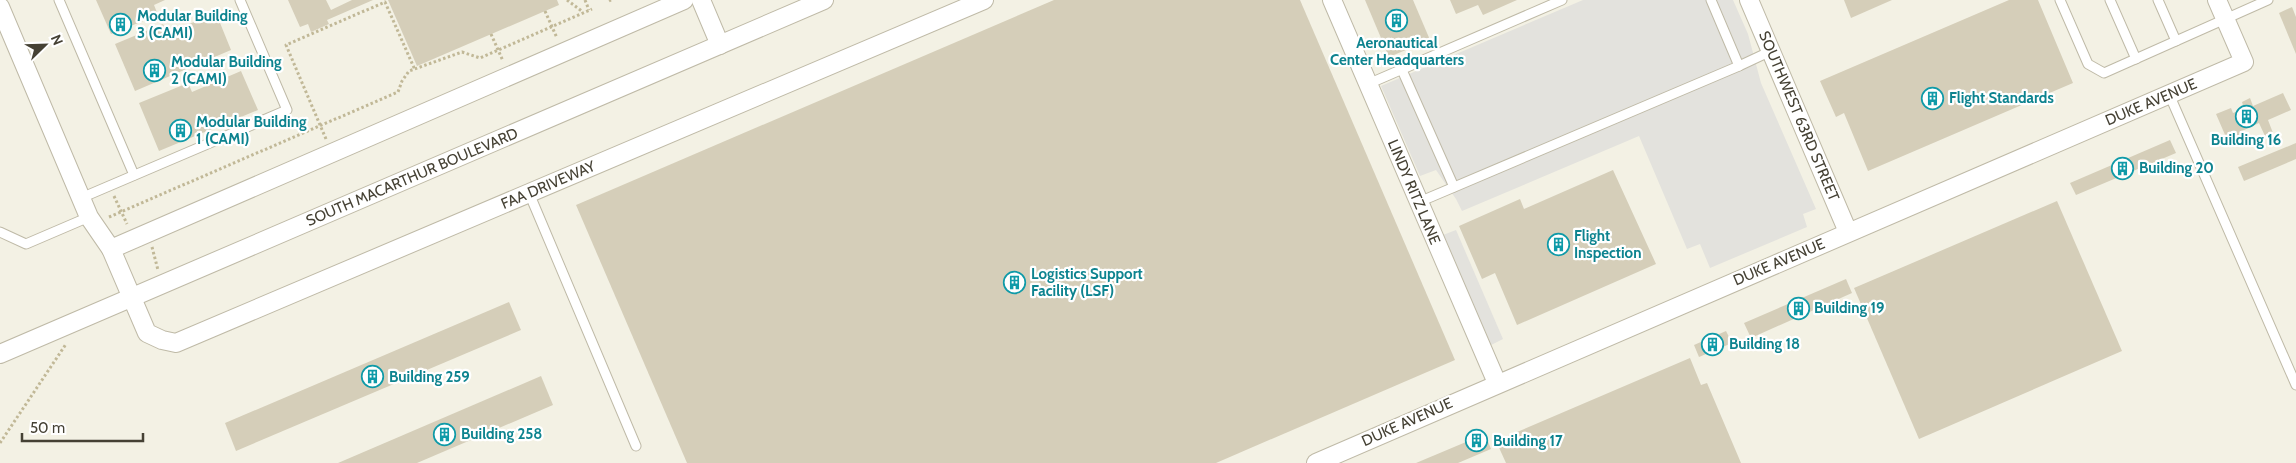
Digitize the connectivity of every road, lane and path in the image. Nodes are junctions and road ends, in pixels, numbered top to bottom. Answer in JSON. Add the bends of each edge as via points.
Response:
{"nodes":[{"id":1,"x":59,"y":0,"type":"edge"},
{"id":2,"x":240,"y":0,"type":"edge"},
{"id":3,"x":568,"y":0,"type":"edge"},
{"id":4,"x":585,"y":0,"type":"edge"},
{"id":5,"x":684,"y":0,"type":"edge"},
{"id":6,"x":701,"y":0,"type":"edge"},
{"id":7,"x":824,"y":0,"type":"edge"},
{"id":8,"x":984,"y":0,"type":"edge"},
{"id":9,"x":1332,"y":0,"type":"edge"},
{"id":10,"x":1562,"y":0,"type":"edge"},
{"id":11,"x":1711,"y":0,"type":"edge"},
{"id":12,"x":1749,"y":0,"type":"edge"},
{"id":13,"x":2060,"y":0,"type":"edge"},
{"id":14,"x":2110,"y":0,"type":"edge"},
{"id":15,"x":2158,"y":0,"type":"edge"},
{"id":16,"x":2217,"y":0,"type":"edge"},
{"id":17,"x":2268,"y":0,"type":"edge"},
{"id":18,"x":0,"y":7,"type":"edge"},
{"id":19,"x":545,"y":11,"type":"dead end"},
{"id":20,"x":583,"y":12,"type":"junction"},
{"id":21,"x":2225,"y":20,"type":"junction"},
{"id":22,"x":552,"y":26,"type":"junction"},
{"id":23,"x":490,"y":34,"type":"dead end"},
{"id":24,"x":558,"y":40,"type":"dead end"},
{"id":25,"x":2176,"y":41,"type":"junction"},
{"id":26,"x":720,"y":45,"type":"junction"},
{"id":27,"x":498,"y":50,"type":"junction"},
{"id":28,"x":1771,"y":51,"type":"junction"},
{"id":29,"x":2136,"y":59,"type":"junction"},
{"id":30,"x":505,"y":65,"type":"dead end"},
{"id":31,"x":1738,"y":66,"type":"junction"},
{"id":32,"x":415,"y":70,"type":"junction"},
{"id":33,"x":1402,"y":70,"type":"junction"},
{"id":34,"x":1368,"y":84,"type":"junction"},
{"id":35,"x":2169,"y":94,"type":"junction"},
{"id":36,"x":321,"y":126,"type":"junction"},
{"id":37,"x":327,"y":140,"type":"dead end"},
{"id":38,"x":134,"y":175,"type":"junction"},
{"id":39,"x":1454,"y":187,"type":"junction"},
{"id":40,"x":113,"y":193,"type":"dead end"},
{"id":41,"x":529,"y":193,"type":"junction"},
{"id":42,"x":81,"y":198,"type":"junction"},
{"id":43,"x":1419,"y":202,"type":"junction"},
{"id":44,"x":121,"y":211,"type":"junction"},
{"id":45,"x":98,"y":217,"type":"junction"},
{"id":46,"x":129,"y":227,"type":"dead end"},
{"id":47,"x":0,"y":232,"type":"edge"},
{"id":48,"x":1848,"y":232,"type":"junction"},
{"id":49,"x":151,"y":244,"type":"dead end"},
{"id":50,"x":111,"y":249,"type":"junction"},
{"id":51,"x":159,"y":274,"type":"dead end"},
{"id":52,"x":131,"y":297,"type":"junction"},
{"id":53,"x":68,"y":342,"type":"dead end"},
{"id":54,"x":0,"y":354,"type":"edge"},
{"id":55,"x":1497,"y":383,"type":"junction"},
{"id":56,"x":2296,"y":385,"type":"edge"},
{"id":57,"x":0,"y":443,"type":"edge"},
{"id":58,"x":636,"y":446,"type":"dead end"},
{"id":59,"x":1316,"y":463,"type":"edge"}],
"edges":[{"from":1,"to":38,"type":"lane"},
{"from":2,"to":38,"type":"lane","via":[[287,110]]},
{"from":3,"to":20,"type":"path"},
{"from":4,"to":20,"type":"path","via":[[590,9]]},
{"from":5,"to":50,"type":"street"},
{"from":6,"to":26,"type":"street"},
{"from":7,"to":26,"type":"street","name":"SOUTH MACARTHUR BOULEVARD"},
{"from":8,"to":41,"type":"street","name":"FAA DRIVEWAY"},
{"from":9,"to":34,"type":"street","name":"LINDY RITZ LANE"},
{"from":10,"to":33,"type":"lane"},
{"from":11,"to":31,"type":"lane"},
{"from":12,"to":28,"type":"street","name":"SOUTHWEST 63RD STREET"},
{"from":13,"to":29,"type":"lane","via":[[2088,64],[2095,70],[2104,73]]},
{"from":14,"to":29,"type":"lane"},
{"from":15,"to":25,"type":"lane"},
{"from":16,"to":21,"type":"street"},
{"from":17,"to":21,"type":"lane"},
{"from":18,"to":42,"type":"street","name":"FAA DRIVEWAY"},
{"from":19,"to":22,"type":"path"},
{"from":20,"to":22,"type":"path"},
{"from":21,"to":25,"type":"lane"},
{"from":21,"to":35,"type":"street","name":"DUKE AVENUE","via":[[2244,62]]},
{"from":22,"to":24,"type":"path"},
{"from":22,"to":27,"type":"path"},
{"from":23,"to":27,"type":"path"},
{"from":25,"to":29,"type":"lane"},
{"from":26,"to":52,"type":"street","name":"SOUTH MACARTHUR BOULEVARD"},
{"from":27,"to":30,"type":"path"},
{"from":27,"to":32,"type":"path","via":[[480,58],[462,52]]},
{"from":28,"to":31,"type":"lane"},
{"from":28,"to":48,"type":"street","name":"SOUTHWEST 63RD STREET"},
{"from":31,"to":39,"type":"lane"},
{"from":32,"to":36,"type":"path","via":[[405,76],[398,92]]},
{"from":32,"to":36,"type":"path","via":[[385,2],[286,45]]},
{"from":33,"to":34,"type":"lane"},
{"from":33,"to":39,"type":"lane"},
{"from":34,"to":43,"type":"street","name":"LINDY RITZ LANE"},
{"from":35,"to":48,"type":"street","name":"DUKE AVENUE"},
{"from":35,"to":56,"type":"lane"},
{"from":36,"to":37,"type":"path"},
{"from":36,"to":44,"type":"path"},
{"from":38,"to":42,"type":"lane"},
{"from":39,"to":43,"type":"lane"},
{"from":40,"to":44,"type":"path"},
{"from":41,"to":52,"type":"street","name":"FAA DRIVEWAY","via":[[176,343],[148,333]]},
{"from":41,"to":58,"type":"lane"},
{"from":42,"to":45,"type":"street","name":"FAA DRIVEWAY"},
{"from":43,"to":55,"type":"street","name":"LINDY RITZ LANE"},
{"from":44,"to":45,"type":"path"},
{"from":44,"to":46,"type":"path"},
{"from":45,"to":47,"type":"lane","via":[[26,244]]},
{"from":45,"to":50,"type":"street","name":"FAA DRIVEWAY"},
{"from":48,"to":55,"type":"street","name":"DUKE AVENUE"},
{"from":49,"to":51,"type":"path"},
{"from":50,"to":52,"type":"street","name":"FAA DRIVEWAY"},
{"from":52,"to":54,"type":"street","name":"SOUTH MACARTHUR BOULEVARD"},
{"from":53,"to":57,"type":"path"},
{"from":55,"to":59,"type":"street","name":"DUKE AVENUE"}]}
